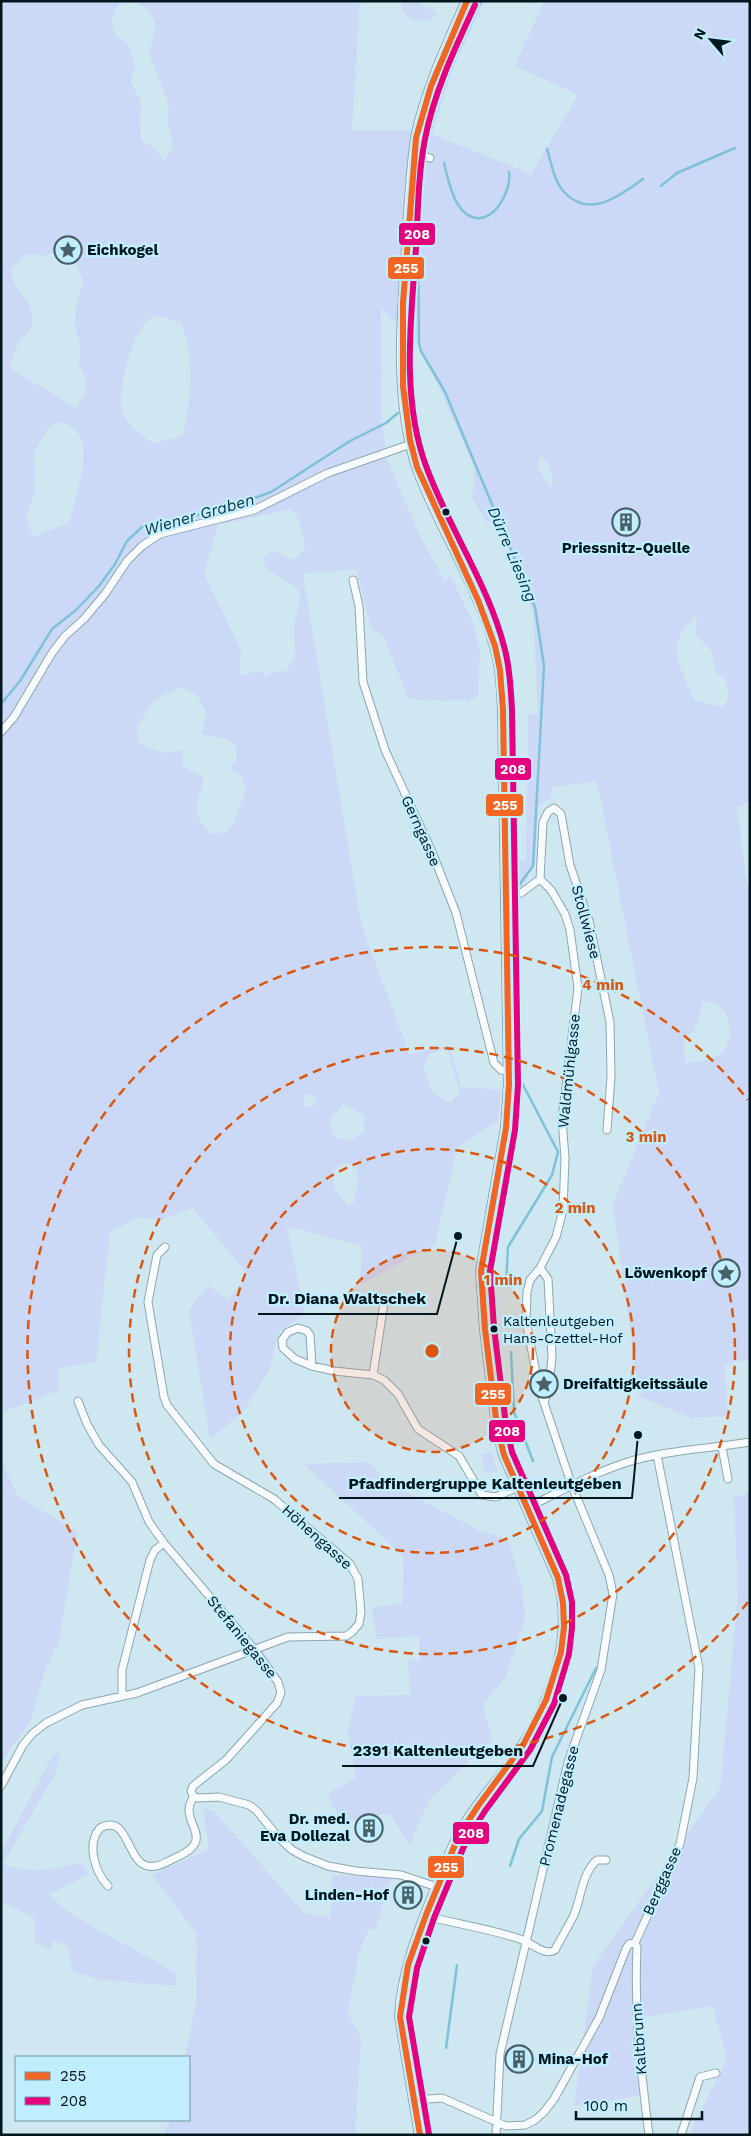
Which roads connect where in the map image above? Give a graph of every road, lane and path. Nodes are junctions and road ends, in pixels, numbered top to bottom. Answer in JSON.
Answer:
{"nodes":[{"id":1,"x":467,"y":1,"type":"edge"},
{"id":2,"x":417,"y":154,"type":"junction"},
{"id":3,"x":430,"y":158,"type":"dead end"},
{"id":4,"x":411,"y":444,"type":"junction"},
{"id":5,"x":353,"y":580,"type":"dead end"},
{"id":6,"x":1,"y":732,"type":"edge"},
{"id":7,"x":540,"y":879,"type":"junction"},
{"id":8,"x":508,"y":895,"type":"junction"},
{"id":9,"x":509,"y":1071,"type":"junction"},
{"id":10,"x":607,"y":1130,"type":"dead end"},
{"id":11,"x":165,"y":1247,"type":"dead end"},
{"id":12,"x":540,"y":1268,"type":"junction"},
{"id":13,"x":384,"y":1303,"type":"dead end"},
{"id":14,"x":312,"y":1366,"type":"junction"},
{"id":15,"x":373,"y":1375,"type":"junction"},
{"id":16,"x":78,"y":1401,"type":"dead end"},
{"id":17,"x":544,"y":1404,"type":"junction"},
{"id":18,"x":750,"y":1442,"type":"edge"},
{"id":19,"x":722,"y":1446,"type":"junction"},
{"id":20,"x":657,"y":1455,"type":"junction"},
{"id":21,"x":728,"y":1479,"type":"dead end"},
{"id":22,"x":572,"y":1486,"type":"junction"},
{"id":23,"x":517,"y":1487,"type":"junction"},
{"id":24,"x":527,"y":1508,"type":"junction"},
{"id":25,"x":164,"y":1543,"type":"junction"},
{"id":26,"x":255,"y":1650,"type":"junction"},
{"id":27,"x":122,"y":1696,"type":"junction"},
{"id":28,"x":1,"y":1786,"type":"edge"},
{"id":29,"x":194,"y":1797,"type":"junction"},
{"id":30,"x":606,"y":1860,"type":"dead end"},
{"id":31,"x":108,"y":1886,"type":"dead end"},
{"id":32,"x":437,"y":1887,"type":"junction"},
{"id":33,"x":426,"y":1916,"type":"junction"},
{"id":34,"x":527,"y":1941,"type":"junction"},
{"id":35,"x":635,"y":1943,"type":"junction"},
{"id":36,"x":716,"y":2073,"type":"dead end"},
{"id":37,"x":414,"y":2100,"type":"junction"},
{"id":38,"x":495,"y":2121,"type":"junction"},
{"id":39,"x":420,"y":2135,"type":"edge"},
{"id":40,"x":496,"y":2135,"type":"edge"},
{"id":41,"x":649,"y":2135,"type":"edge"},
{"id":42,"x":681,"y":2135,"type":"edge"}],
"edges":[{"from":1,"to":2,"type":"main road"},
{"from":2,"to":3,"type":"street"},
{"from":2,"to":4,"type":"main road"},
{"from":4,"to":6,"type":"street"},
{"from":4,"to":8,"type":"main road"},
{"from":5,"to":9,"type":"street","name":"Gerngasse"},
{"from":7,"to":8,"type":"street"},
{"from":7,"to":10,"type":"street","name":"Stollwiese"},
{"from":7,"to":12,"type":"street","name":"Waldmühlgasse"},
{"from":8,"to":9,"type":"main road"},
{"from":9,"to":23,"type":"main road"},
{"from":11,"to":26,"type":"street","name":"Höhengasse"},
{"from":12,"to":17,"type":"street"},
{"from":12,"to":17,"type":"street","name":"Waldmühlgasse"},
{"from":13,"to":15,"type":"street"},
{"from":14,"to":14,"type":"street"},
{"from":14,"to":15,"type":"street"},
{"from":15,"to":23,"type":"street"},
{"from":16,"to":25,"type":"street","name":"Stefaniegasse"},
{"from":17,"to":22,"type":"street","name":"Promenadegasse"},
{"from":18,"to":19,"type":"street"},
{"from":19,"to":20,"type":"street"},
{"from":19,"to":21,"type":"street"},
{"from":20,"to":22,"type":"street"},
{"from":20,"to":35,"type":"street","name":"Berggasse"},
{"from":22,"to":24,"type":"street"},
{"from":22,"to":34,"type":"street","name":"Promenadegasse"},
{"from":23,"to":24,"type":"main road"},
{"from":24,"to":32,"type":"main road"},
{"from":25,"to":26,"type":"street","name":"Stefaniegasse"},
{"from":25,"to":27,"type":"street"},
{"from":26,"to":27,"type":"street","name":"Höhengasse"},
{"from":26,"to":29,"type":"street","name":"Stefaniegasse"},
{"from":27,"to":28,"type":"street","name":"Höhengasse"},
{"from":29,"to":31,"type":"street"},
{"from":29,"to":32,"type":"street"},
{"from":30,"to":34,"type":"street"},
{"from":32,"to":33,"type":"main road"},
{"from":33,"to":34,"type":"street"},
{"from":33,"to":37,"type":"main road"},
{"from":34,"to":38,"type":"street","name":"Promenadegasse"},
{"from":35,"to":38,"type":"street","name":"Berggasse"},
{"from":35,"to":41,"type":"street","name":"Kaltbrunn"},
{"from":36,"to":42,"type":"street"},
{"from":37,"to":38,"type":"street","name":"Berggasse"},
{"from":37,"to":39,"type":"main road"},
{"from":38,"to":40,"type":"street","name":"Promenadegasse"}]}
